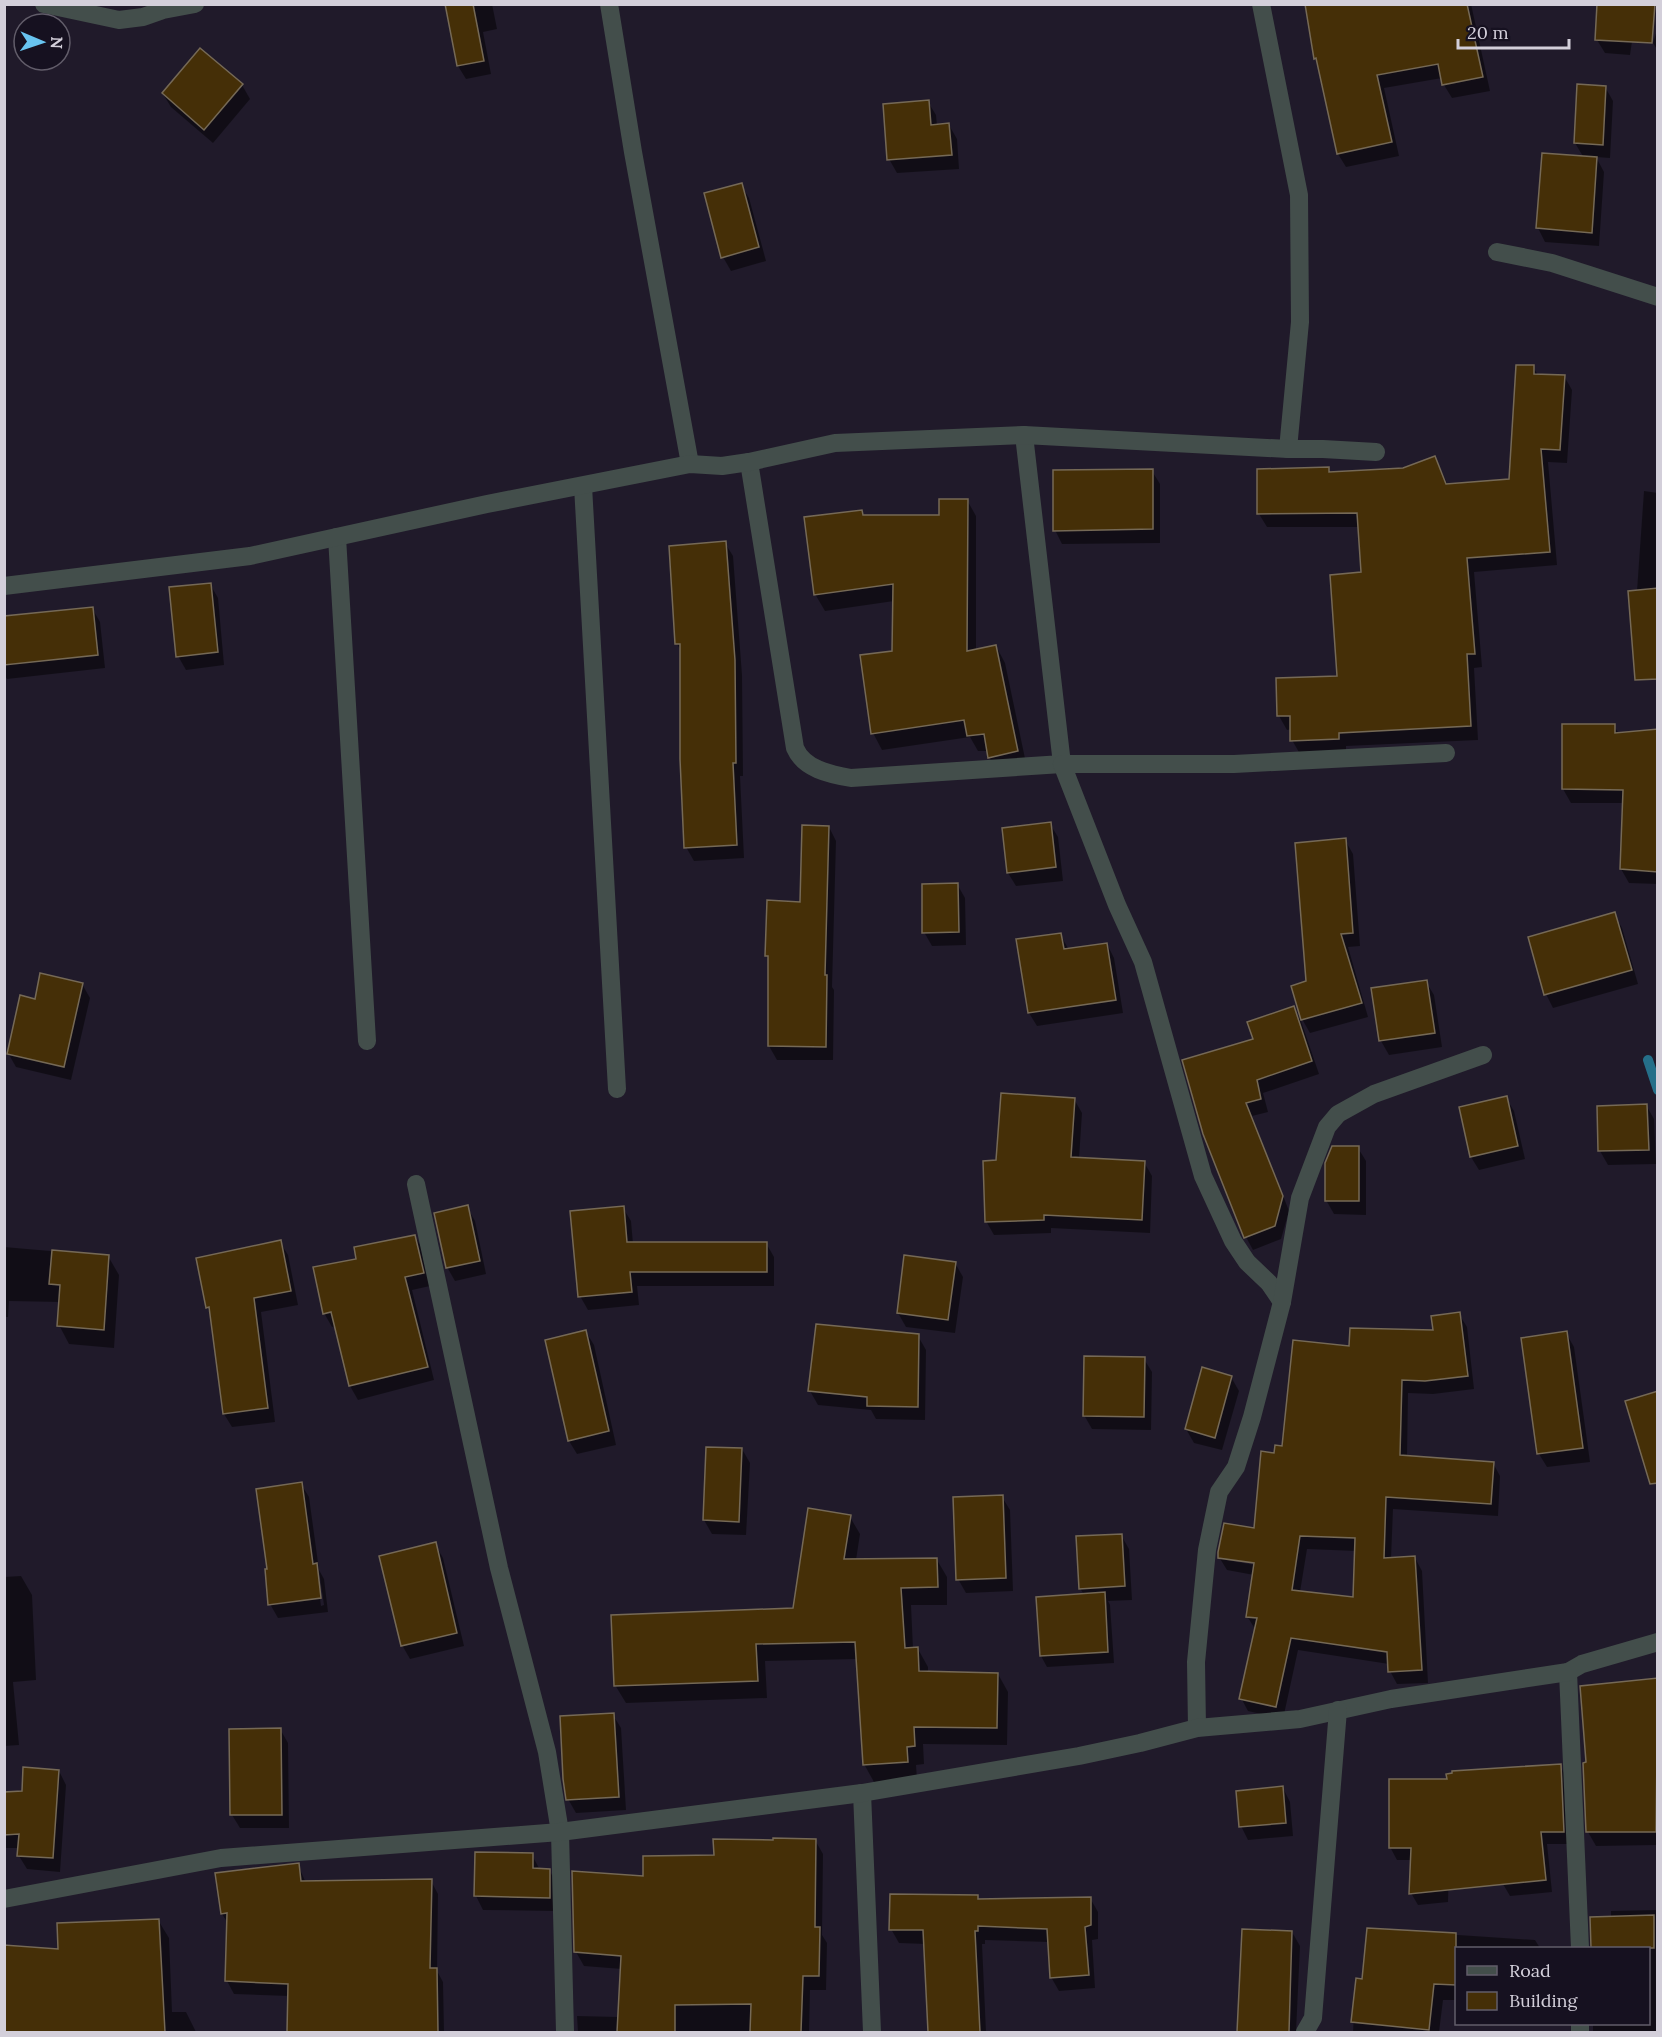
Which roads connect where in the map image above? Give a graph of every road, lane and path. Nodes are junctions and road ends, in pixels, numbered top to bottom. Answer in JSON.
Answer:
{"nodes":[{"id":1,"x":44,"y":4,"type":"edge"},
{"id":2,"x":195,"y":4,"type":"edge"},
{"id":3,"x":609,"y":4,"type":"edge"},
{"id":4,"x":1261,"y":4,"type":"edge"},
{"id":5,"x":1497,"y":252,"type":"dead end"},
{"id":6,"x":1658,"y":297,"type":"edge"},
{"id":7,"x":1024,"y":435,"type":"junction"},
{"id":8,"x":1288,"y":450,"type":"junction"},
{"id":9,"x":1376,"y":452,"type":"dead end"},
{"id":10,"x":749,"y":462,"type":"junction"},
{"id":11,"x":690,"y":464,"type":"junction"},
{"id":12,"x":584,"y":486,"type":"junction"},
{"id":13,"x":337,"y":537,"type":"junction"},
{"id":14,"x":4,"y":586,"type":"edge"},
{"id":15,"x":1446,"y":753,"type":"dead end"},
{"id":16,"x":1062,"y":764,"type":"junction"},
{"id":17,"x":367,"y":1041,"type":"dead end"},
{"id":18,"x":1483,"y":1055,"type":"dead end"},
{"id":19,"x":617,"y":1089,"type":"dead end"},
{"id":20,"x":416,"y":1184,"type":"dead end"},
{"id":21,"x":1282,"y":1302,"type":"junction"},
{"id":22,"x":1658,"y":1642,"type":"edge"},
{"id":23,"x":1568,"y":1672,"type":"junction"},
{"id":24,"x":1338,"y":1710,"type":"junction"},
{"id":25,"x":1197,"y":1728,"type":"junction"},
{"id":26,"x":862,"y":1793,"type":"junction"},
{"id":27,"x":560,"y":1832,"type":"junction"},
{"id":28,"x":4,"y":1899,"type":"edge"},
{"id":29,"x":1580,"y":1947,"type":"edge"},
{"id":30,"x":565,"y":2032,"type":"edge"},
{"id":31,"x":872,"y":2032,"type":"edge"},
{"id":32,"x":1305,"y":2032,"type":"edge"}],
"edges":[{"from":1,"to":2,"type":"street"},
{"from":3,"to":11,"type":"street"},
{"from":4,"to":8,"type":"street"},
{"from":5,"to":6,"type":"street"},
{"from":7,"to":8,"type":"street"},
{"from":7,"to":10,"type":"street"},
{"from":7,"to":16,"type":"street"},
{"from":8,"to":9,"type":"street"},
{"from":10,"to":11,"type":"street"},
{"from":10,"to":16,"type":"street"},
{"from":11,"to":12,"type":"street"},
{"from":12,"to":13,"type":"street"},
{"from":12,"to":19,"type":"street"},
{"from":13,"to":14,"type":"street"},
{"from":13,"to":17,"type":"street"},
{"from":15,"to":16,"type":"street"},
{"from":16,"to":21,"type":"street"},
{"from":18,"to":21,"type":"street"},
{"from":20,"to":27,"type":"street"},
{"from":21,"to":25,"type":"street"},
{"from":22,"to":23,"type":"street"},
{"from":23,"to":24,"type":"street"},
{"from":23,"to":29,"type":"street"},
{"from":24,"to":25,"type":"street"},
{"from":24,"to":32,"type":"street"},
{"from":25,"to":26,"type":"street"},
{"from":26,"to":27,"type":"street"},
{"from":26,"to":31,"type":"street"},
{"from":27,"to":28,"type":"street"},
{"from":27,"to":30,"type":"street"}]}
